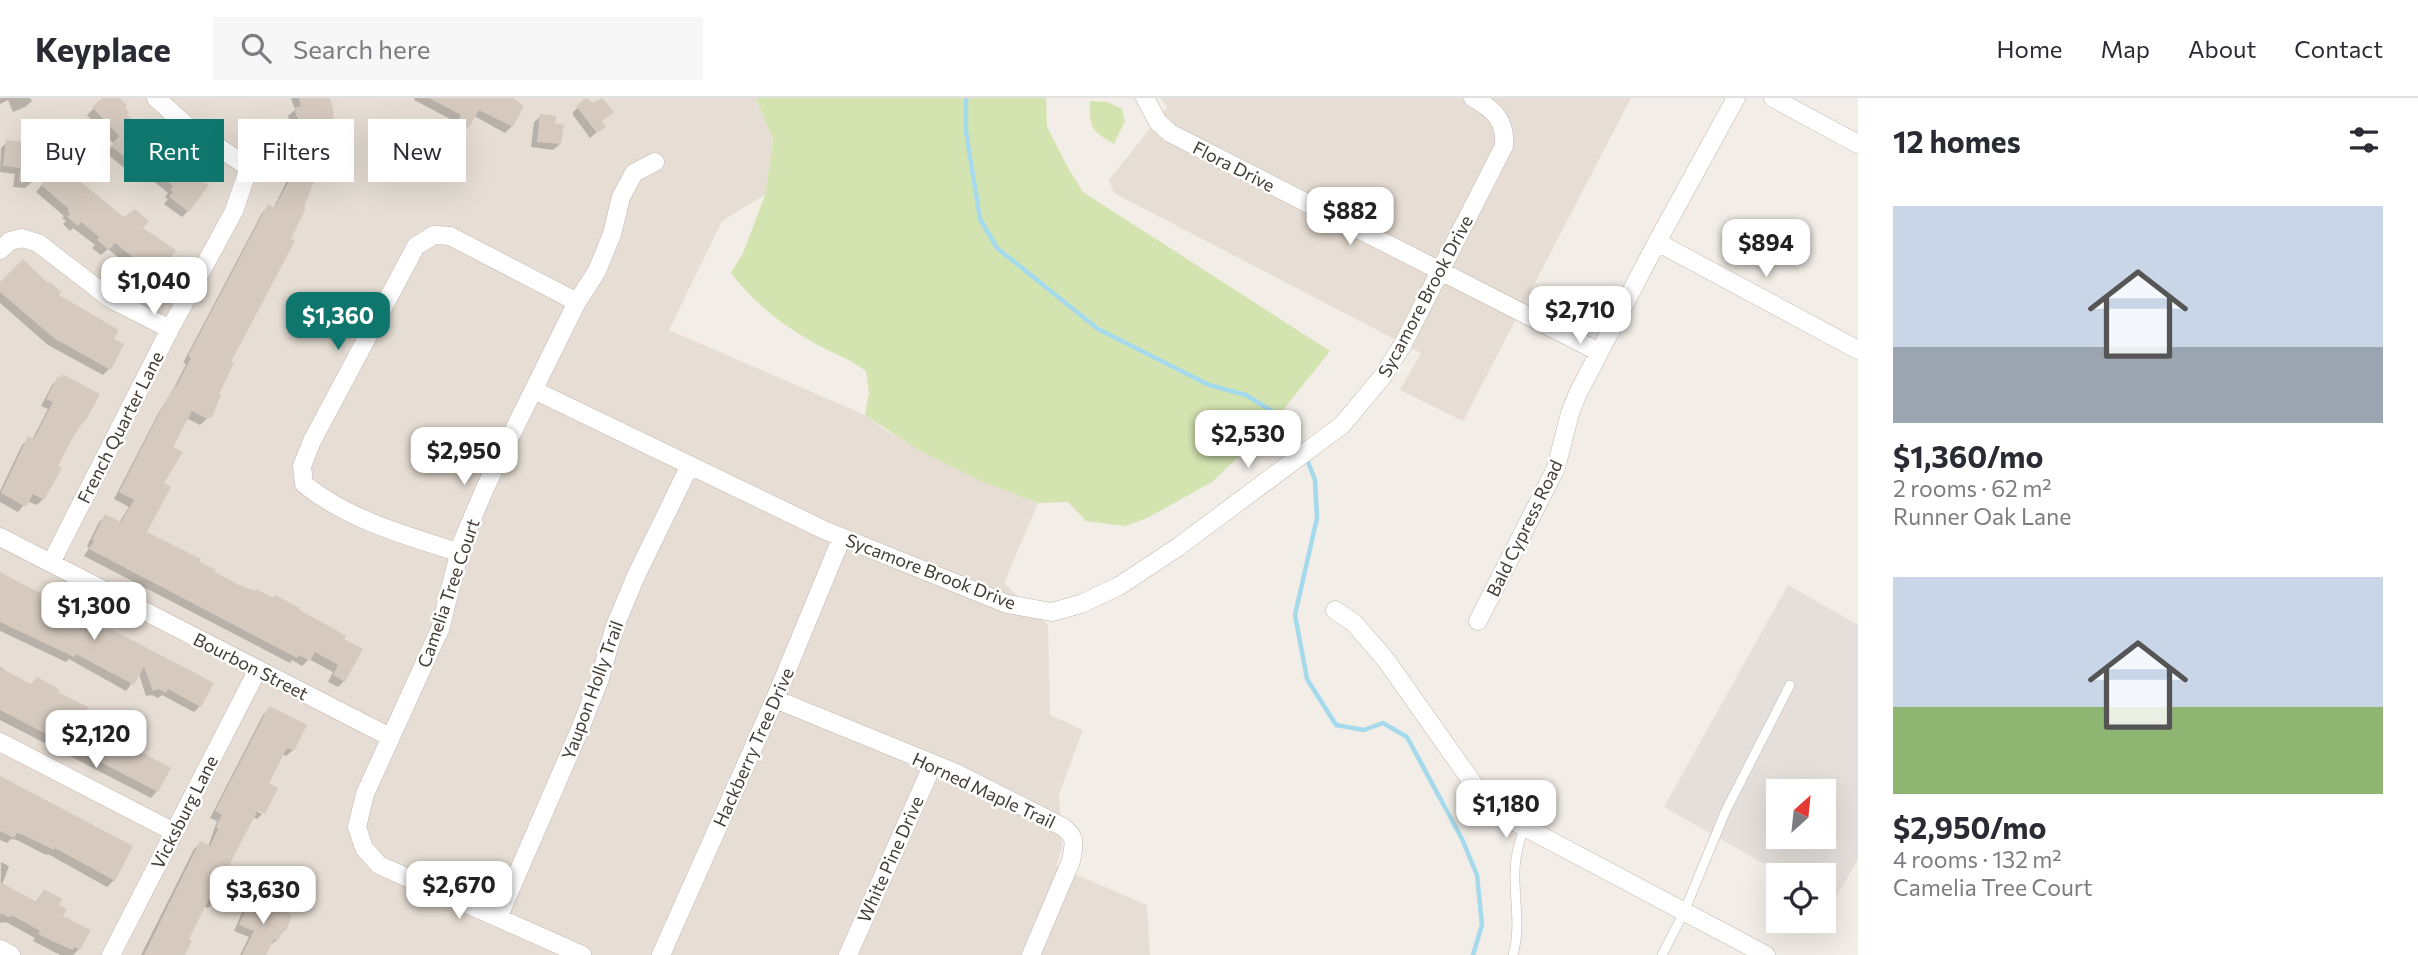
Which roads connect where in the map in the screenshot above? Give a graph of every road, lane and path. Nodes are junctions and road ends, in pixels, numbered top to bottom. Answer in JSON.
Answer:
{"nodes":[{"id":1,"x":156,"y":98,"type":"edge"},
{"id":2,"x":1145,"y":98,"type":"edge"},
{"id":3,"x":1473,"y":98,"type":"edge"},
{"id":4,"x":1736,"y":98,"type":"edge"},
{"id":5,"x":1773,"y":98,"type":"edge"},
{"id":6,"x":1858,"y":144,"type":"edge"},
{"id":7,"x":655,"y":162,"type":"dead end"},
{"id":8,"x":1657,"y":242,"type":"junction"},
{"id":9,"x":0,"y":250,"type":"edge"},
{"id":10,"x":1440,"y":271,"type":"junction"},
{"id":11,"x":577,"y":302,"type":"junction"},
{"id":12,"x":170,"y":329,"type":"junction"},
{"id":13,"x":1858,"y":350,"type":"edge"},
{"id":14,"x":1599,"y":352,"type":"junction"},
{"id":15,"x":534,"y":390,"type":"junction"},
{"id":16,"x":690,"y":465,"type":"junction"},
{"id":17,"x":0,"y":537,"type":"edge"},
{"id":18,"x":842,"y":537,"type":"junction"},
{"id":19,"x":458,"y":552,"type":"junction"},
{"id":20,"x":51,"y":562,"type":"junction"},
{"id":21,"x":1335,"y":610,"type":"dead end"},
{"id":22,"x":1478,"y":621,"type":"dead end"},
{"id":23,"x":258,"y":669,"type":"junction"},
{"id":24,"x":1790,"y":685,"type":"dead end"},
{"id":25,"x":775,"y":699,"type":"junction"},
{"id":26,"x":390,"y":737,"type":"junction"},
{"id":27,"x":0,"y":742,"type":"edge"},
{"id":28,"x":933,"y":764,"type":"junction"},
{"id":29,"x":1524,"y":828,"type":"junction"},
{"id":30,"x":174,"y":832,"type":"junction"},
{"id":31,"x":1684,"y":912,"type":"junction"},
{"id":32,"x":498,"y":918,"type":"junction"},
{"id":33,"x":0,"y":949,"type":"edge"},
{"id":34,"x":11,"y":955,"type":"edge"},
{"id":35,"x":111,"y":955,"type":"edge"},
{"id":36,"x":582,"y":955,"type":"edge"},
{"id":37,"x":661,"y":955,"type":"edge"},
{"id":38,"x":848,"y":955,"type":"edge"},
{"id":39,"x":1031,"y":955,"type":"edge"},
{"id":40,"x":1513,"y":955,"type":"edge"},
{"id":41,"x":1662,"y":955,"type":"edge"},
{"id":42,"x":1766,"y":955,"type":"edge"}],
"edges":[{"from":1,"to":12,"type":"street","name":"French Quarter Lane"},
{"from":2,"to":10,"type":"street","name":"Flora Drive"},
{"from":3,"to":10,"type":"street","name":"Sycamore Brook Drive"},
{"from":4,"to":8,"type":"street","name":"Bald Cypress Road"},
{"from":5,"to":6,"type":"street"},
{"from":7,"to":11,"type":"street","name":"Camelia Tree Court"},
{"from":8,"to":13,"type":"street"},
{"from":8,"to":14,"type":"street","name":"Bald Cypress Road"},
{"from":9,"to":12,"type":"street"},
{"from":10,"to":14,"type":"street","name":"Flora Drive"},
{"from":10,"to":18,"type":"street","name":"Sycamore Brook Drive"},
{"from":11,"to":15,"type":"street","name":"Camelia Tree Court"},
{"from":11,"to":19,"type":"street"},
{"from":12,"to":20,"type":"street","name":"French Quarter Lane"},
{"from":14,"to":22,"type":"street","name":"Bald Cypress Road"},
{"from":15,"to":16,"type":"street","name":"Sycamore Brook Drive"},
{"from":15,"to":19,"type":"street","name":"Camelia Tree Court"},
{"from":16,"to":18,"type":"street","name":"Sycamore Brook Drive"},
{"from":16,"to":32,"type":"street","name":"Yaupon Holly Trail"},
{"from":17,"to":20,"type":"street","name":"Bourbon Street"},
{"from":18,"to":25,"type":"street","name":"Hackberry Tree Drive"},
{"from":19,"to":26,"type":"street","name":"Camelia Tree Court"},
{"from":20,"to":23,"type":"street","name":"Bourbon Street"},
{"from":21,"to":29,"type":"street"},
{"from":23,"to":26,"type":"street","name":"Bourbon Street"},
{"from":23,"to":30,"type":"street","name":"Vicksburg Lane"},
{"from":24,"to":31,"type":"lane"},
{"from":25,"to":28,"type":"street","name":"Horned Maple Trail"},
{"from":25,"to":37,"type":"street","name":"Hackberry Tree Drive"},
{"from":26,"to":32,"type":"street","name":"Camelia Tree Court"},
{"from":27,"to":30,"type":"street"},
{"from":28,"to":38,"type":"street","name":"White Pine Drive"},
{"from":28,"to":39,"type":"street","name":"Horned Maple Trail"},
{"from":29,"to":31,"type":"street"},
{"from":29,"to":40,"type":"lane"},
{"from":30,"to":35,"type":"street","name":"Vicksburg Lane"},
{"from":31,"to":41,"type":"lane"},
{"from":31,"to":42,"type":"street"},
{"from":32,"to":36,"type":"street"},
{"from":33,"to":34,"type":"street"}]}
